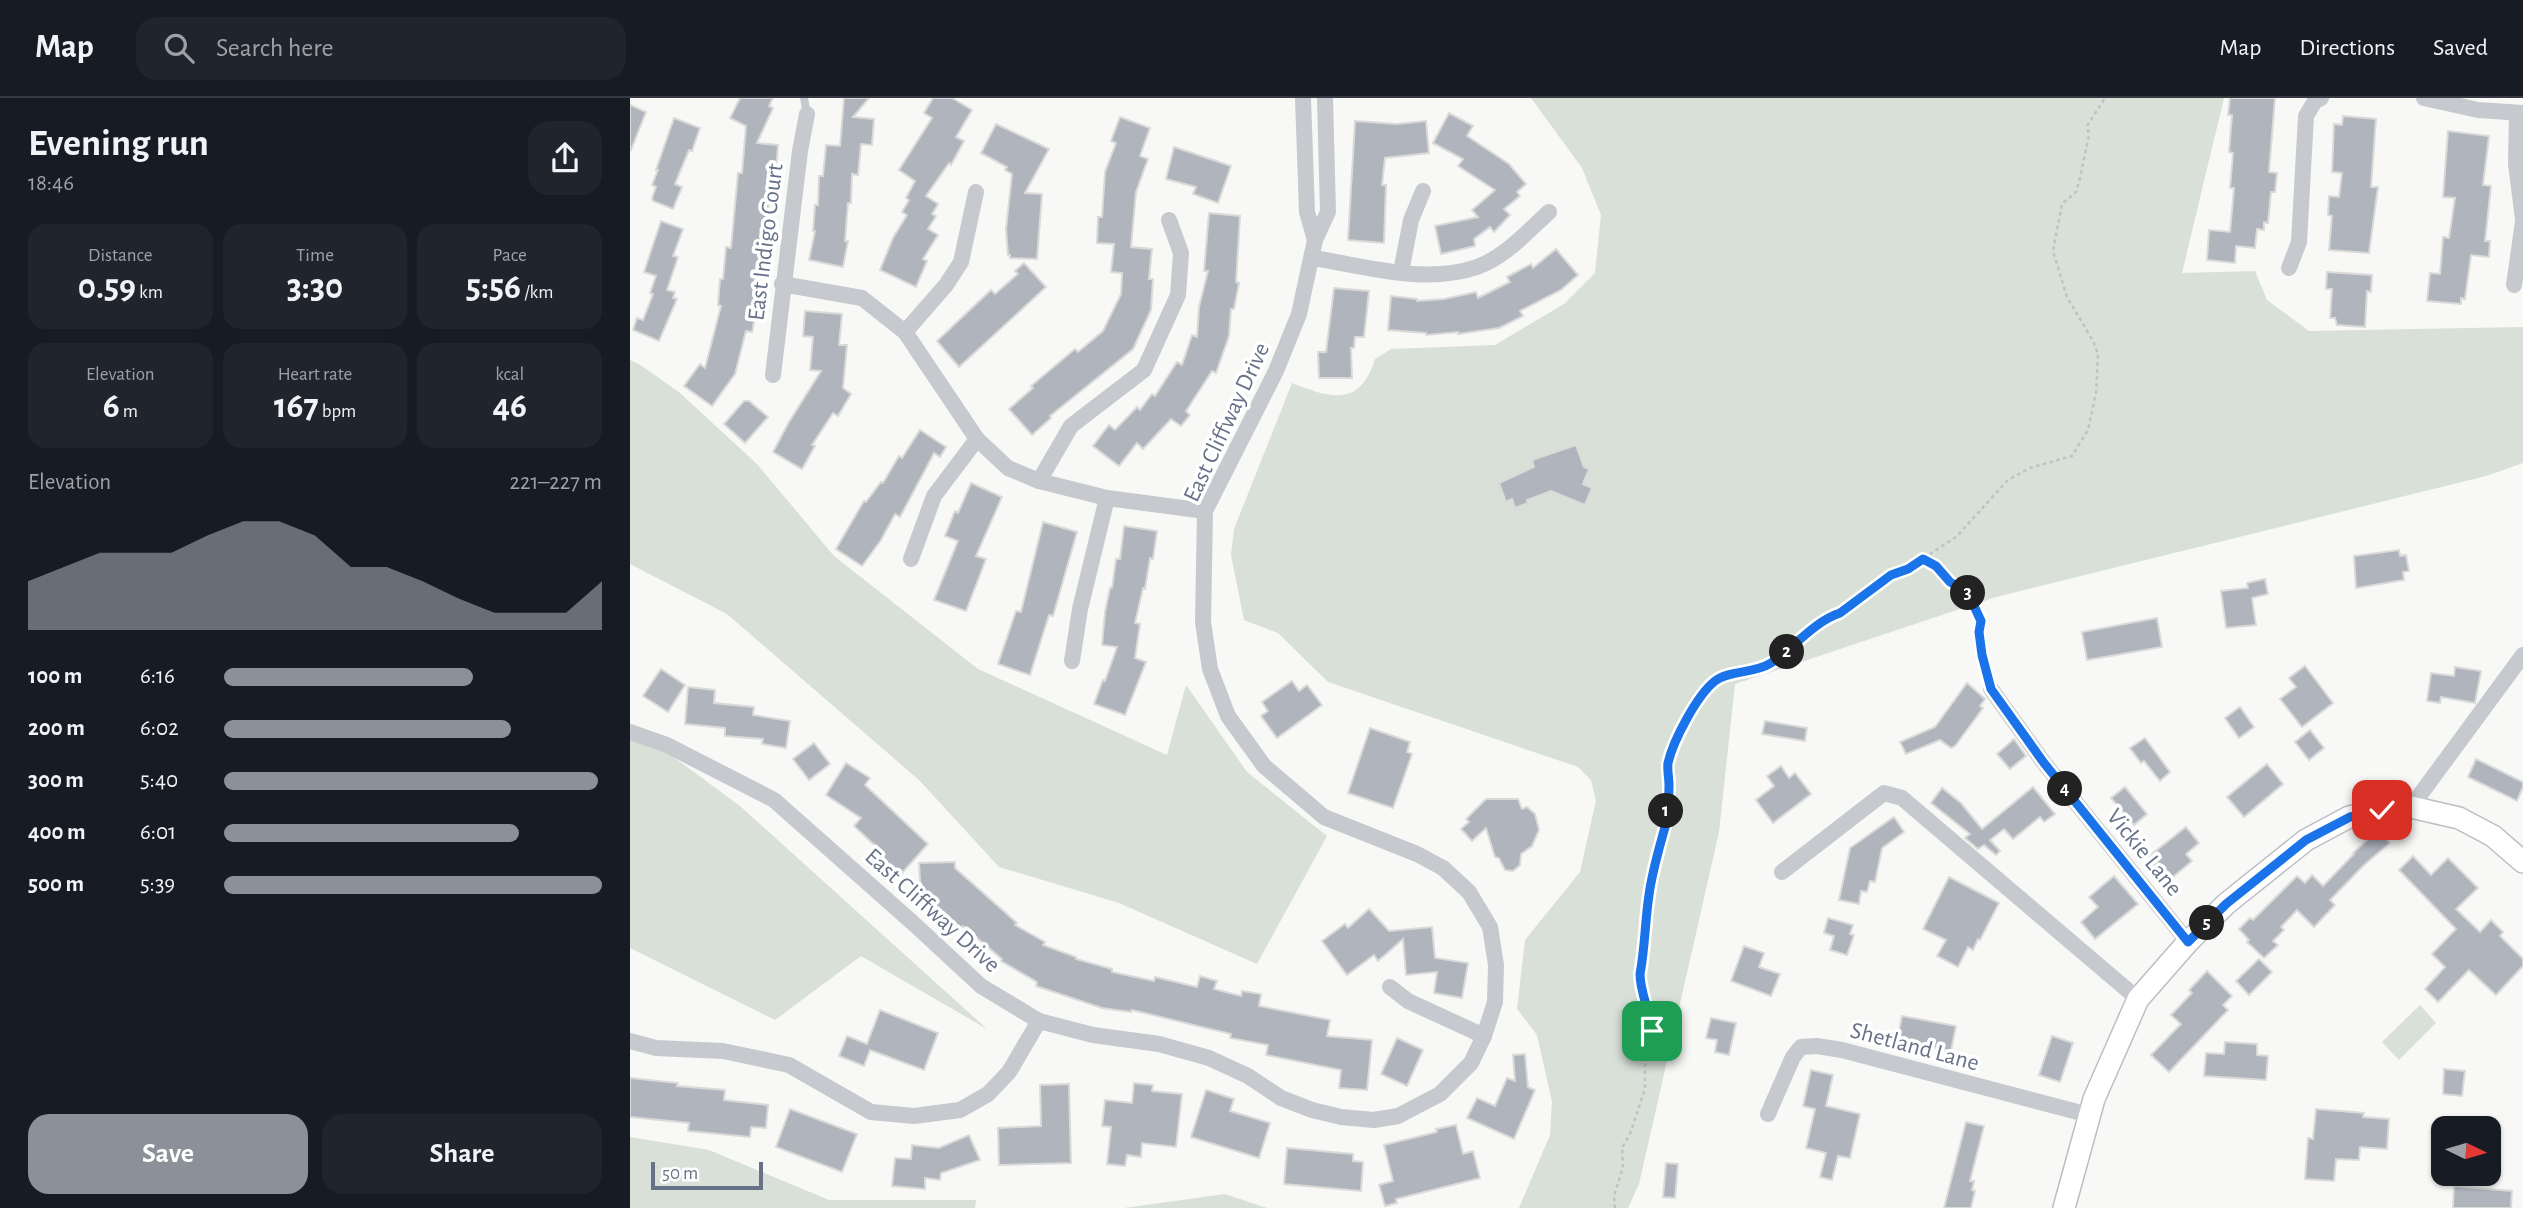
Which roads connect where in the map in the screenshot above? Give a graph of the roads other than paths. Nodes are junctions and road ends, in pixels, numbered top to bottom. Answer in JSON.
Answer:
{"nodes":[{"id":1,"x":1303,"y":98,"type":"edge"},
{"id":2,"x":1325,"y":98,"type":"edge"},
{"id":3,"x":2424,"y":98,"type":"edge"},
{"id":4,"x":2316,"y":103,"type":"edge"},
{"id":5,"x":805,"y":106,"type":"edge"},
{"id":6,"x":2520,"y":113,"type":"edge"},
{"id":7,"x":1306,"y":190,"type":"junction"},
{"id":8,"x":1327,"y":190,"type":"junction"},
{"id":9,"x":1423,"y":191,"type":"dead end"},
{"id":10,"x":976,"y":192,"type":"dead end"},
{"id":11,"x":1549,"y":212,"type":"dead end"},
{"id":12,"x":1169,"y":220,"type":"dead end"},
{"id":13,"x":2523,"y":221,"type":"edge"},
{"id":14,"x":1315,"y":240,"type":"junction"},
{"id":15,"x":1313,"y":258,"type":"junction"},
{"id":16,"x":2288,"y":268,"type":"dead end"},
{"id":17,"x":1401,"y":272,"type":"junction"},
{"id":18,"x":782,"y":284,"type":"junction"},
{"id":19,"x":2514,"y":285,"type":"dead end"},
{"id":20,"x":905,"y":332,"type":"junction"},
{"id":21,"x":773,"y":375,"type":"dead end"},
{"id":22,"x":977,"y":439,"type":"junction"},
{"id":23,"x":1038,"y":481,"type":"junction"},
{"id":24,"x":1107,"y":498,"type":"junction"},
{"id":25,"x":1205,"y":511,"type":"junction"},
{"id":26,"x":911,"y":559,"type":"dead end"},
{"id":27,"x":2523,"y":654,"type":"edge"},
{"id":28,"x":1072,"y":660,"type":"dead end"},
{"id":29,"x":1991,"y":689,"type":"road end"},
{"id":30,"x":630,"y":732,"type":"edge"},
{"id":31,"x":2411,"y":807,"type":"junction"},
{"id":32,"x":2523,"y":862,"type":"edge"},
{"id":33,"x":1783,"y":872,"type":"dead end"},
{"id":34,"x":2188,"y":942,"type":"junction"},
{"id":35,"x":1390,"y":987,"type":"dead end"},
{"id":36,"x":2138,"y":999,"type":"junction"},
{"id":37,"x":1039,"y":1021,"type":"junction"},
{"id":38,"x":1484,"y":1036,"type":"junction"},
{"id":39,"x":630,"y":1041,"type":"edge"},
{"id":40,"x":1768,"y":1114,"type":"dead end"},
{"id":41,"x":2089,"y":1115,"type":"junction"},
{"id":42,"x":2064,"y":1208,"type":"edge"}],
"edges":[{"from":1,"to":7,"type":"street","name":"East Cliffway Drive"},
{"from":2,"to":8,"type":"street","name":"East Cliffway Drive"},
{"from":3,"to":6,"type":"street"},
{"from":4,"to":16,"type":"street"},
{"from":5,"to":18,"type":"street","name":"East Indigo Court"},
{"from":6,"to":13,"type":"street"},
{"from":7,"to":8,"type":"lane"},
{"from":7,"to":14,"type":"street","name":"East Cliffway Drive"},
{"from":8,"to":14,"type":"street","name":"East Cliffway Drive"},
{"from":9,"to":17,"type":"street"},
{"from":10,"to":20,"type":"street"},
{"from":11,"to":17,"type":"street"},
{"from":12,"to":23,"type":"street"},
{"from":13,"to":19,"type":"street"},
{"from":14,"to":15,"type":"street","name":"East Cliffway Drive"},
{"from":15,"to":17,"type":"street"},
{"from":15,"to":25,"type":"street","name":"East Cliffway Drive"},
{"from":18,"to":20,"type":"street"},
{"from":18,"to":21,"type":"street","name":"East Indigo Court"},
{"from":20,"to":22,"type":"street"},
{"from":22,"to":23,"type":"street"},
{"from":22,"to":26,"type":"street"},
{"from":23,"to":24,"type":"street"},
{"from":24,"to":25,"type":"street"},
{"from":24,"to":28,"type":"street"},
{"from":25,"to":38,"type":"street","name":"East Cliffway Drive"},
{"from":27,"to":31,"type":"street"},
{"from":29,"to":34,"type":"street","name":"Vickie Lane"},
{"from":30,"to":37,"type":"street","name":"East Cliffway Drive"},
{"from":31,"to":32,"type":"street"},
{"from":31,"to":34,"type":"street"},
{"from":33,"to":36,"type":"street"},
{"from":34,"to":36,"type":"street"},
{"from":35,"to":38,"type":"street"},
{"from":36,"to":41,"type":"street"},
{"from":37,"to":38,"type":"street","name":"East Cliffway Drive"},
{"from":37,"to":39,"type":"street"},
{"from":40,"to":41,"type":"street","name":"Shetland Lane"},
{"from":41,"to":42,"type":"street"}]}
